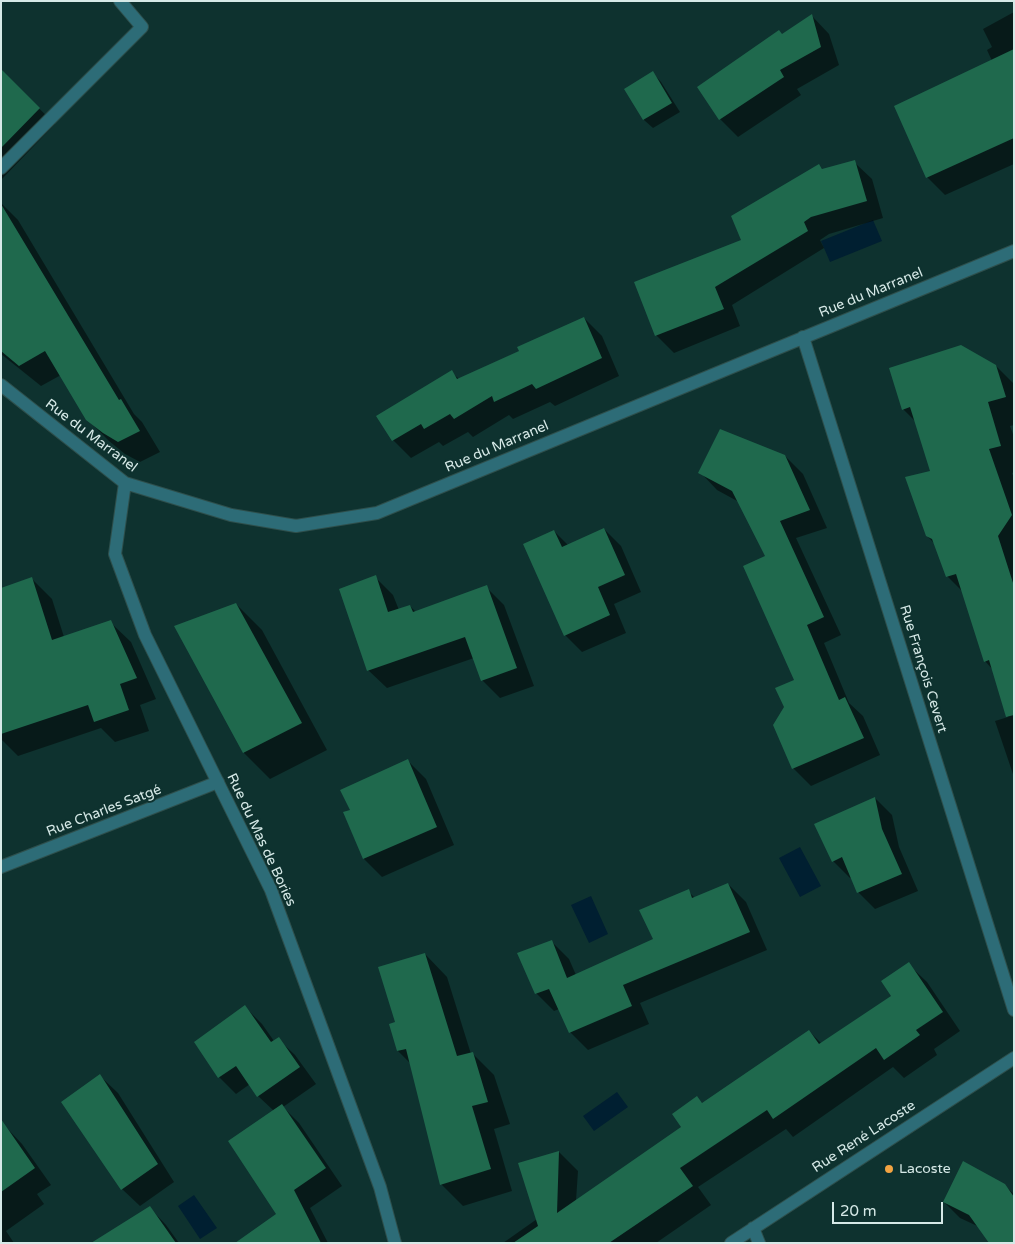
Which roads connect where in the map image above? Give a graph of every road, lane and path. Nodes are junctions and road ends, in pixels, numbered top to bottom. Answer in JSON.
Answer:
{"nodes":[{"id":1,"x":120,"y":1,"type":"edge"},
{"id":2,"x":1,"y":168,"type":"edge"},
{"id":3,"x":1014,"y":251,"type":"edge"},
{"id":4,"x":803,"y":337,"type":"junction"},
{"id":5,"x":1,"y":385,"type":"edge"},
{"id":6,"x":125,"y":483,"type":"junction"},
{"id":7,"x":218,"y":782,"type":"junction"},
{"id":8,"x":1,"y":867,"type":"edge"},
{"id":9,"x":1014,"y":1010,"type":"edge"},
{"id":10,"x":1014,"y":1058,"type":"edge"},
{"id":11,"x":753,"y":1228,"type":"junction"},
{"id":12,"x":394,"y":1243,"type":"edge"},
{"id":13,"x":731,"y":1243,"type":"edge"},
{"id":14,"x":759,"y":1243,"type":"edge"}],
"edges":[{"from":1,"to":2,"type":"street"},
{"from":3,"to":4,"type":"street","name":"Rue du Marranel"},
{"from":4,"to":6,"type":"street","name":"Rue du Marranel"},
{"from":4,"to":9,"type":"street","name":"Rue François Cevert"},
{"from":5,"to":6,"type":"street","name":"Rue du Marranel"},
{"from":6,"to":7,"type":"street","name":"Rue du Mas de Bories"},
{"from":7,"to":8,"type":"street","name":"Rue Charles Satgé"},
{"from":7,"to":12,"type":"street","name":"Rue du Mas de Bories"},
{"from":10,"to":11,"type":"street","name":"Rue René Lacoste"},
{"from":11,"to":13,"type":"street","name":"Rue René Lacoste"},
{"from":11,"to":14,"type":"street"}]}
